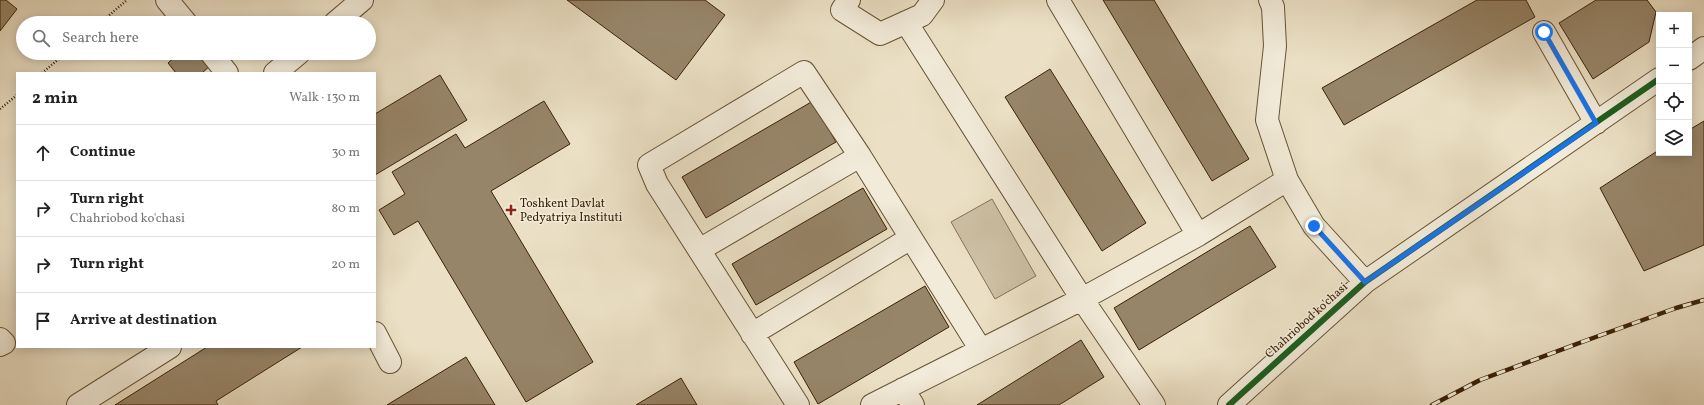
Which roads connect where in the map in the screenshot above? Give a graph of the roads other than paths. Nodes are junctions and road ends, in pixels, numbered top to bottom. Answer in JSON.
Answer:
{"nodes":[{"id":1,"x":167,"y":0,"type":"edge"},
{"id":2,"x":362,"y":0,"type":"edge"},
{"id":3,"x":849,"y":0,"type":"edge"},
{"id":4,"x":933,"y":0,"type":"edge"},
{"id":5,"x":1058,"y":0,"type":"edge"},
{"id":6,"x":1270,"y":0,"type":"edge"},
{"id":7,"x":180,"y":16,"type":"edge"},
{"id":8,"x":343,"y":16,"type":"edge"},
{"id":9,"x":906,"y":22,"type":"junction"},
{"id":10,"x":1544,"y":32,"type":"dead end"},
{"id":11,"x":1704,"y":48,"type":"edge"},
{"id":12,"x":1692,"y":57,"type":"edge"},
{"id":13,"x":217,"y":60,"type":"edge"},
{"id":14,"x":291,"y":60,"type":"edge"},
{"id":15,"x":226,"y":72,"type":"edge"},
{"id":16,"x":276,"y":72,"type":"edge"},
{"id":17,"x":1656,"y":81,"type":"edge"},
{"id":18,"x":1596,"y":123,"type":"junction"},
{"id":19,"x":860,"y":156,"type":"junction"},
{"id":20,"x":1287,"y":180,"type":"junction"},
{"id":21,"x":1198,"y":234,"type":"junction"},
{"id":22,"x":911,"y":238,"type":"junction"},
{"id":23,"x":699,"y":250,"type":"junction"},
{"id":24,"x":1365,"y":282,"type":"junction"},
{"id":25,"x":1082,"y":299,"type":"junction"},
{"id":26,"x":752,"y":334,"type":"junction"},
{"id":27,"x":376,"y":335,"type":"edge"},
{"id":28,"x":0,"y":339,"type":"edge"},
{"id":29,"x":0,"y":346,"type":"edge"},
{"id":30,"x":168,"y":348,"type":"edge"},
{"id":31,"x":981,"y":350,"type":"junction"},
{"id":32,"x":390,"y":362,"type":"dead end"},
{"id":33,"x":908,"y":397,"type":"edge"},
{"id":34,"x":78,"y":405,"type":"edge"},
{"id":35,"x":798,"y":405,"type":"edge"},
{"id":36,"x":872,"y":405,"type":"edge"},
{"id":37,"x":1154,"y":405,"type":"edge"},
{"id":38,"x":1229,"y":405,"type":"edge"}],
"edges":[{"from":1,"to":7,"type":"street"},
{"from":2,"to":8,"type":"street"},
{"from":3,"to":9,"type":"street"},
{"from":4,"to":9,"type":"street"},
{"from":5,"to":21,"type":"street"},
{"from":6,"to":20,"type":"street"},
{"from":9,"to":25,"type":"street"},
{"from":10,"to":18,"type":"street"},
{"from":11,"to":12,"type":"street"},
{"from":13,"to":15,"type":"street"},
{"from":14,"to":16,"type":"street"},
{"from":17,"to":18,"type":"street","name":"Chahriobod ko'chasi"},
{"from":18,"to":24,"type":"street","name":"Chahriobod ko'chasi"},
{"from":19,"to":22,"type":"street"},
{"from":19,"to":23,"type":"street"},
{"from":19,"to":23,"type":"street"},
{"from":20,"to":21,"type":"street"},
{"from":20,"to":24,"type":"street"},
{"from":21,"to":25,"type":"street"},
{"from":22,"to":26,"type":"street"},
{"from":22,"to":31,"type":"street"},
{"from":23,"to":26,"type":"street"},
{"from":24,"to":38,"type":"street","name":"Chahriobod ko'chasi"},
{"from":25,"to":31,"type":"street"},
{"from":25,"to":37,"type":"street"},
{"from":26,"to":35,"type":"street"},
{"from":27,"to":32,"type":"street"},
{"from":28,"to":29,"type":"street"},
{"from":30,"to":34,"type":"street"},
{"from":31,"to":33,"type":"street"},
{"from":33,"to":36,"type":"street"}]}
